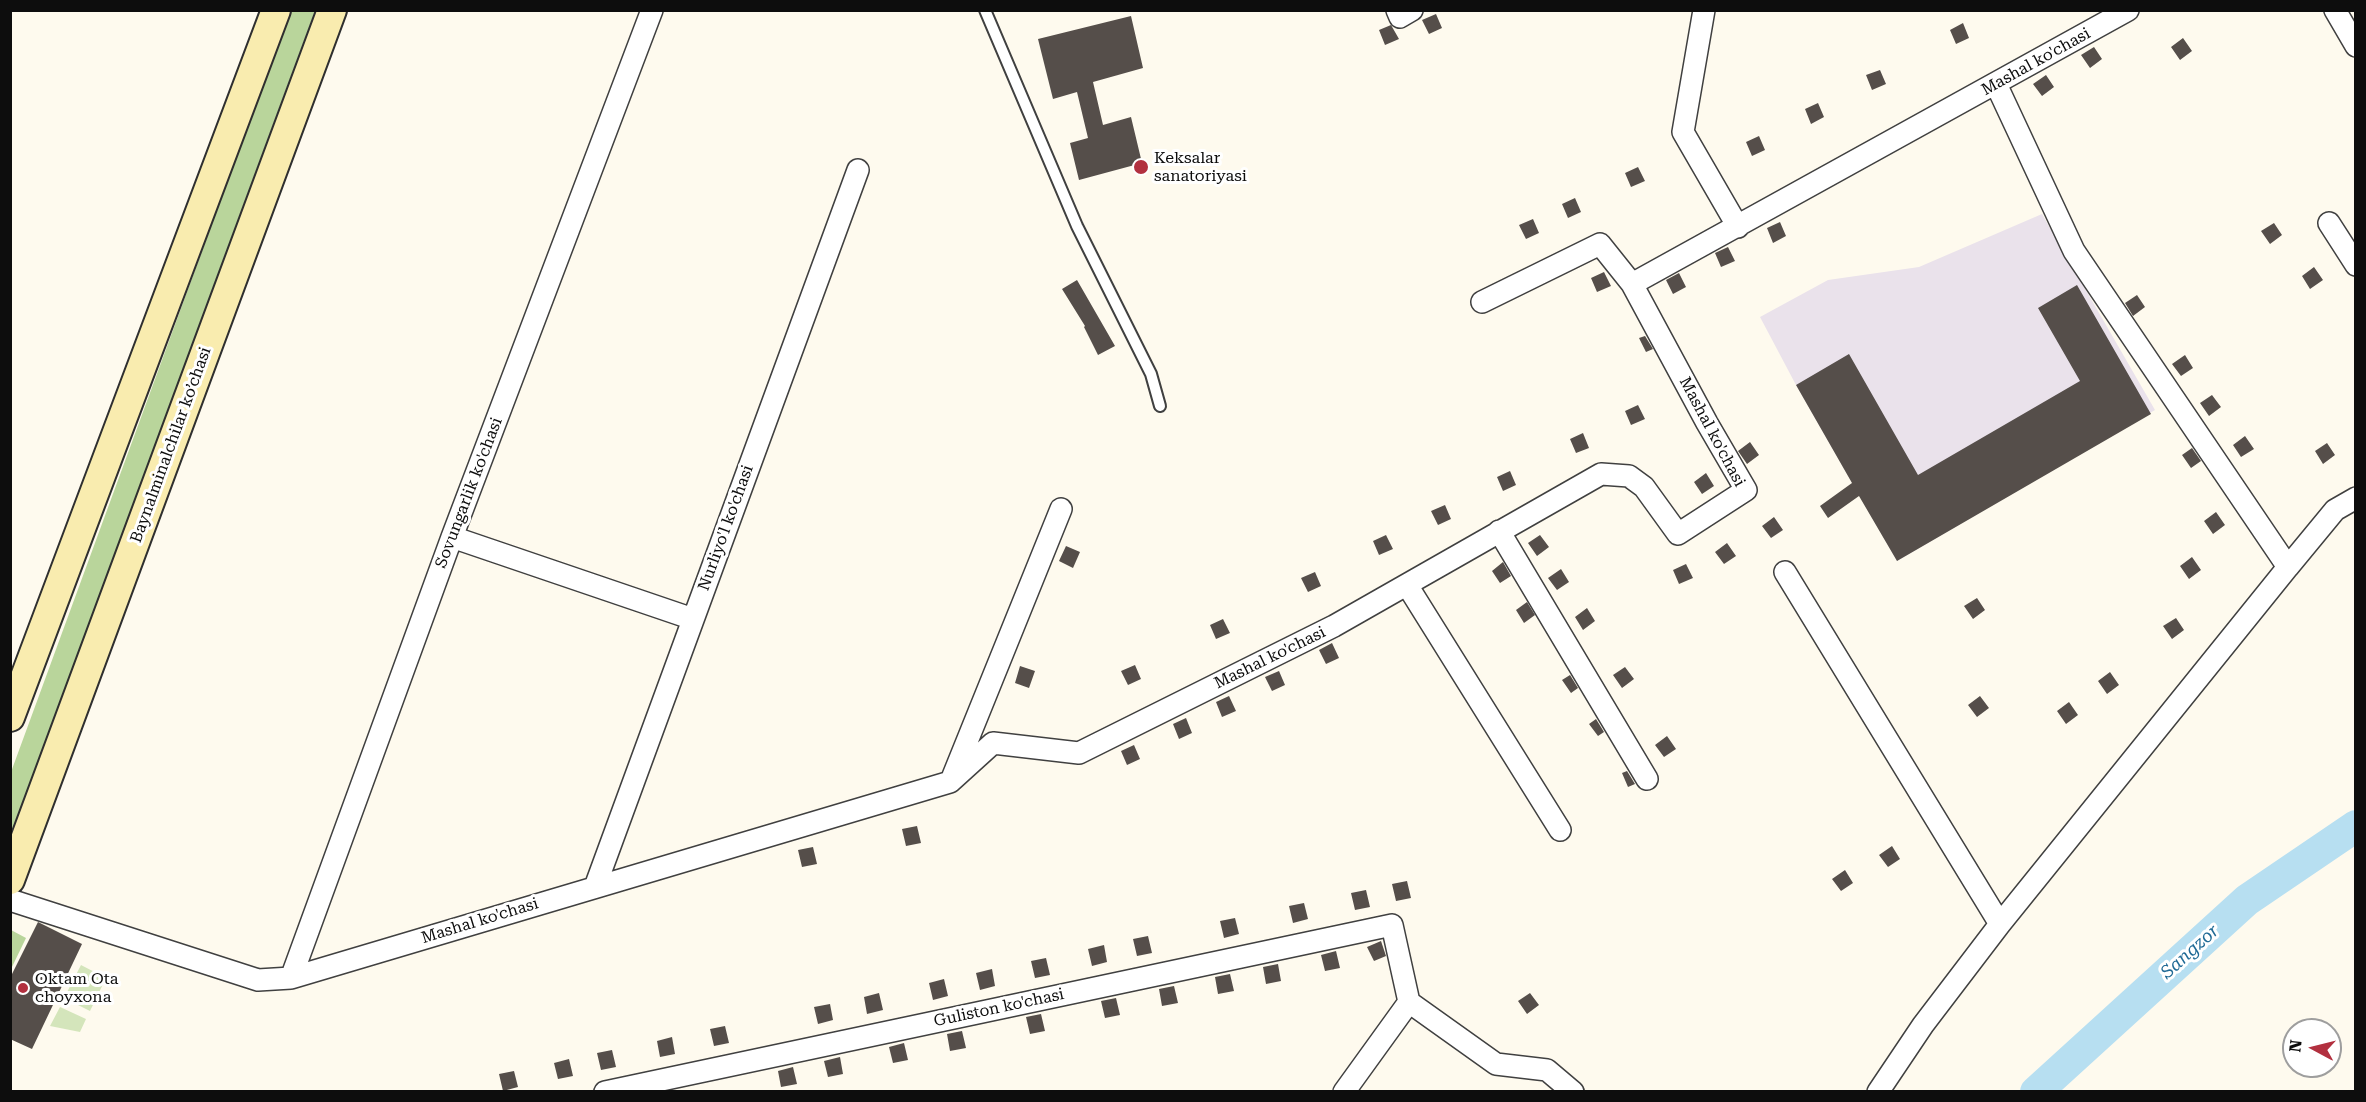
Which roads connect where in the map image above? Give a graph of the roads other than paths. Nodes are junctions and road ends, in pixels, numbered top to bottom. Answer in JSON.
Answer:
{"nodes":[{"id":1,"x":276,"y":10,"type":"edge"},
{"id":2,"x":332,"y":10,"type":"edge"},
{"id":3,"x":652,"y":10,"type":"edge"},
{"id":4,"x":985,"y":10,"type":"edge"},
{"id":5,"x":1397,"y":10,"type":"edge"},
{"id":6,"x":1412,"y":10,"type":"edge"},
{"id":7,"x":1704,"y":10,"type":"edge"},
{"id":8,"x":2128,"y":10,"type":"edge"},
{"id":9,"x":2335,"y":10,"type":"edge"},
{"id":10,"x":2355,"y":46,"type":"edge"},
{"id":11,"x":1996,"y":84,"type":"junction"},
{"id":12,"x":858,"y":170,"type":"dead end"},
{"id":13,"x":2329,"y":223,"type":"dead end"},
{"id":14,"x":1738,"y":227,"type":"junction"},
{"id":15,"x":2355,"y":265,"type":"edge"},
{"id":16,"x":1632,"y":284,"type":"junction"},
{"id":17,"x":1482,"y":302,"type":"dead end"},
{"id":18,"x":1160,"y":406,"type":"dead end"},
{"id":19,"x":2355,"y":498,"type":"edge"},
{"id":20,"x":1061,"y":509,"type":"dead end"},
{"id":21,"x":1499,"y":531,"type":"junction"},
{"id":22,"x":452,"y":537,"type":"junction"},
{"id":23,"x":2288,"y":567,"type":"junction"},
{"id":24,"x":1785,"y":572,"type":"dead end"},
{"id":25,"x":1407,"y":585,"type":"junction"},
{"id":26,"x":693,"y":619,"type":"junction"},
{"id":27,"x":10,"y":717,"type":"edge"},
{"id":28,"x":1647,"y":779,"type":"dead end"},
{"id":29,"x":950,"y":782,"type":"junction"},
{"id":30,"x":1560,"y":830,"type":"dead end"},
{"id":31,"x":10,"y":879,"type":"edge"},
{"id":32,"x":595,"y":887,"type":"junction"},
{"id":33,"x":10,"y":900,"type":"edge"},
{"id":34,"x":2000,"y":924,"type":"junction"},
{"id":35,"x":291,"y":978,"type":"junction"},
{"id":36,"x":1409,"y":1002,"type":"junction"},
{"id":37,"x":605,"y":1092,"type":"edge"},
{"id":38,"x":1344,"y":1092,"type":"edge"},
{"id":39,"x":1573,"y":1092,"type":"edge"},
{"id":40,"x":1878,"y":1092,"type":"edge"}],
"edges":[{"from":1,"to":27,"type":"main road"},
{"from":2,"to":31,"type":"main road","name":"Baynalminalchilar ko’chasi"},
{"from":3,"to":22,"type":"street","name":"Sovungarlik ko'chasi"},
{"from":4,"to":18,"type":"lane"},
{"from":5,"to":6,"type":"street"},
{"from":7,"to":14,"type":"street"},
{"from":8,"to":11,"type":"street","name":"Mashal ko'chasi"},
{"from":9,"to":10,"type":"street"},
{"from":11,"to":14,"type":"street","name":"Mashal ko'chasi"},
{"from":11,"to":23,"type":"street"},
{"from":12,"to":26,"type":"street","name":"Nurliyo'l ko'chasi"},
{"from":13,"to":15,"type":"street"},
{"from":14,"to":16,"type":"street","name":"Mashal ko'chasi"},
{"from":16,"to":17,"type":"street"},
{"from":16,"to":21,"type":"street","name":"Mashal ko'chasi"},
{"from":19,"to":23,"type":"street"},
{"from":20,"to":29,"type":"street"},
{"from":21,"to":25,"type":"street","name":"Mashal ko'chasi"},
{"from":21,"to":28,"type":"street"},
{"from":22,"to":26,"type":"street"},
{"from":22,"to":35,"type":"street","name":"Sovungarlik ko'chasi"},
{"from":23,"to":34,"type":"street"},
{"from":24,"to":34,"type":"street"},
{"from":25,"to":29,"type":"street","name":"Mashal ko'chasi"},
{"from":25,"to":30,"type":"street"},
{"from":26,"to":32,"type":"street","name":"Nurliyo'l ko'chasi"},
{"from":29,"to":32,"type":"street","name":"Mashal ko'chasi"},
{"from":32,"to":35,"type":"street","name":"Mashal ko'chasi"},
{"from":33,"to":35,"type":"street","name":"Mashal ko'chasi"},
{"from":34,"to":40,"type":"street"},
{"from":36,"to":37,"type":"street","name":"Guliston ko'chasi"},
{"from":36,"to":38,"type":"street"},
{"from":36,"to":39,"type":"street"}]}
